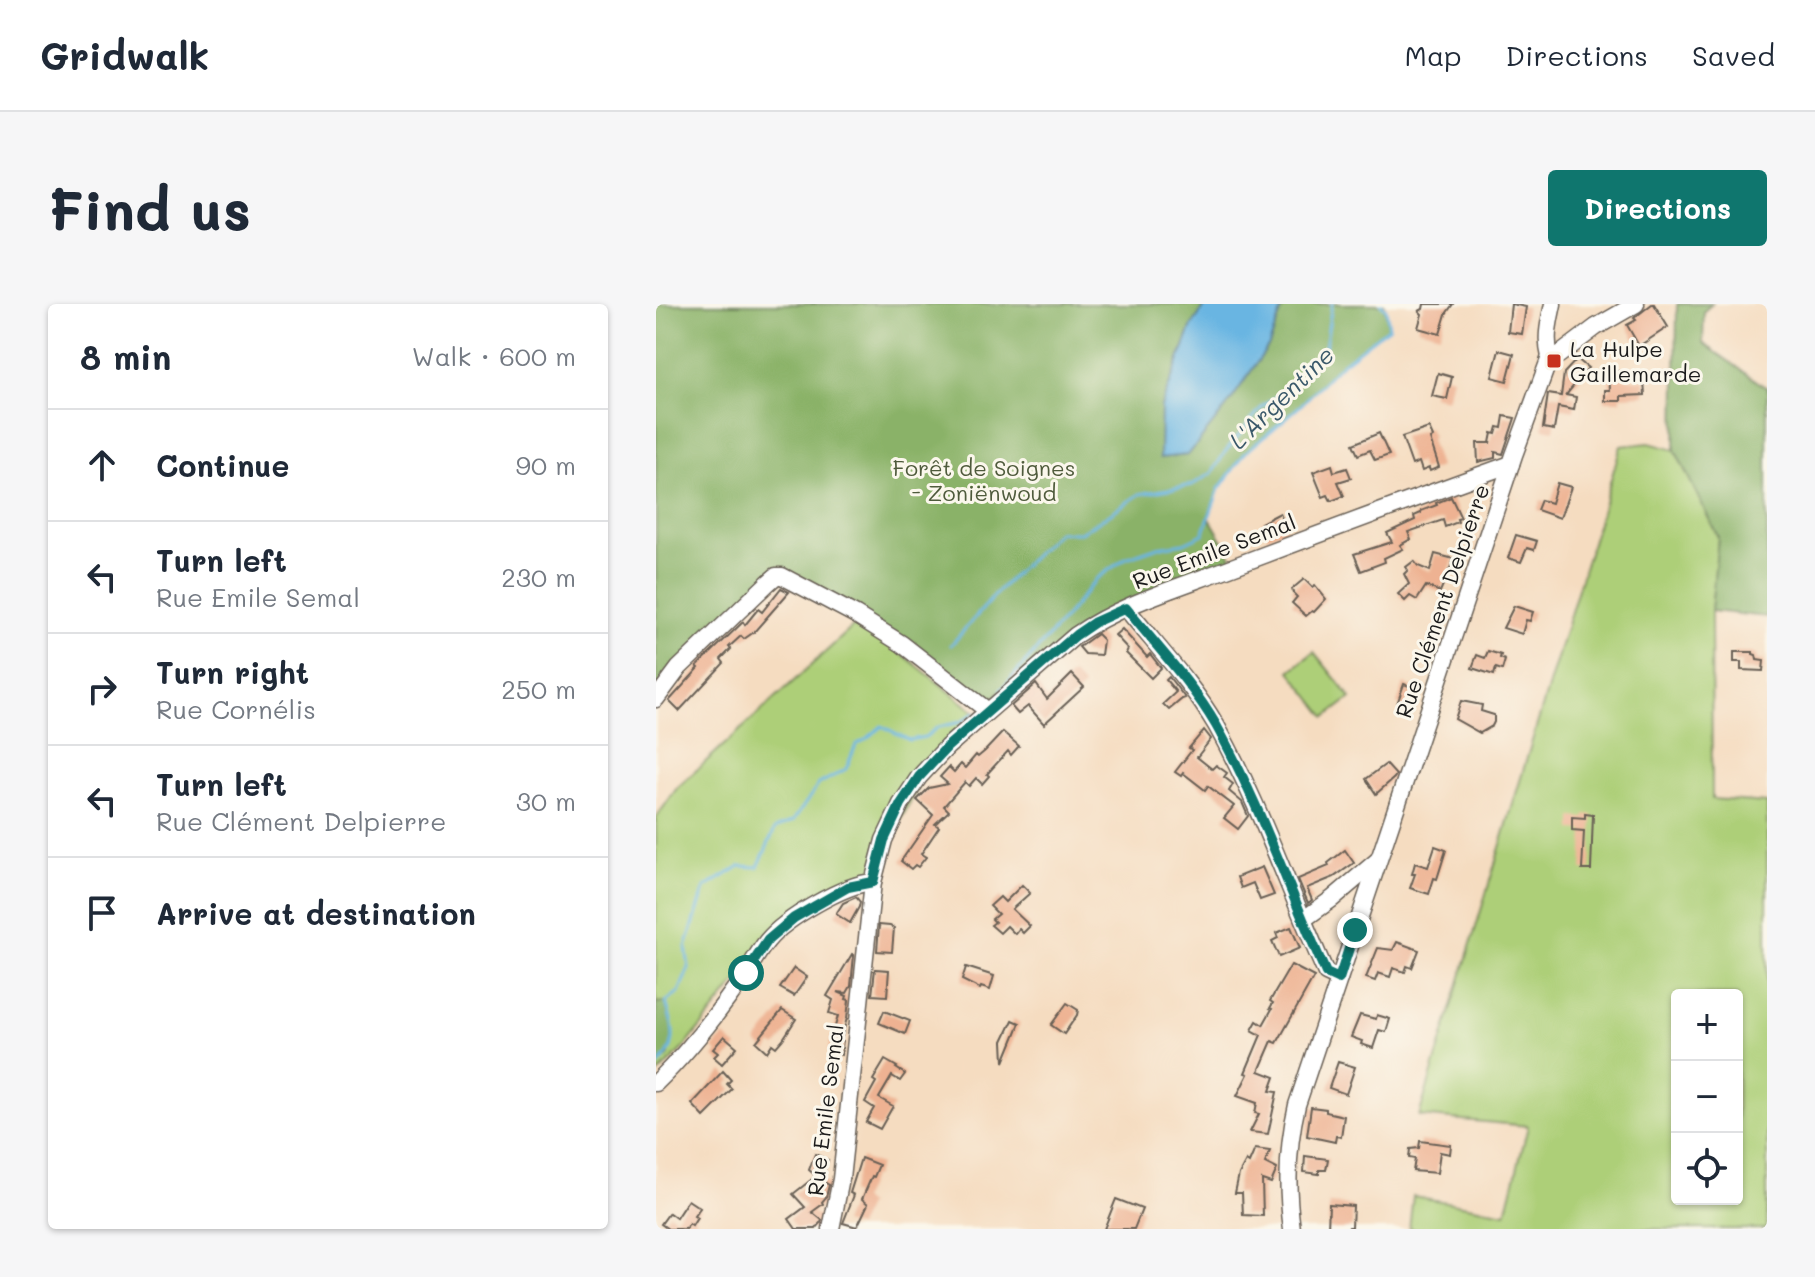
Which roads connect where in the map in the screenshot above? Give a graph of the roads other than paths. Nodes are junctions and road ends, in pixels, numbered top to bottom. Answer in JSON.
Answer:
{"nodes":[{"id":1,"x":1553,"y":304,"type":"edge"},
{"id":2,"x":1636,"y":304,"type":"edge"},
{"id":3,"x":1550,"y":357,"type":"junction"},
{"id":4,"x":1511,"y":464,"type":"junction"},
{"id":5,"x":1126,"y":608,"type":"junction"},
{"id":6,"x":656,"y":699,"type":"edge"},
{"id":7,"x":988,"y":711,"type":"junction"},
{"id":8,"x":1378,"y":860,"type":"junction"},
{"id":9,"x":873,"y":882,"type":"junction"},
{"id":10,"x":1304,"y":919,"type":"junction"},
{"id":11,"x":1339,"y":979,"type":"junction"},
{"id":12,"x":656,"y":1083,"type":"edge"},
{"id":13,"x":831,"y":1229,"type":"edge"},
{"id":14,"x":1292,"y":1229,"type":"edge"}],
"edges":[{"from":1,"to":3,"type":"street"},
{"from":2,"to":3,"type":"street"},
{"from":3,"to":4,"type":"street","name":"Rue Clément Delpierre"},
{"from":4,"to":5,"type":"street","name":"Rue Emile Semal"},
{"from":4,"to":8,"type":"street","name":"Rue Clément Delpierre"},
{"from":5,"to":7,"type":"street","name":"Rue Emile Semal"},
{"from":5,"to":10,"type":"street"},
{"from":6,"to":7,"type":"street"},
{"from":7,"to":9,"type":"street","name":"Rue Emile Semal"},
{"from":8,"to":10,"type":"street"},
{"from":8,"to":11,"type":"street","name":"Rue Clément Delpierre"},
{"from":9,"to":12,"type":"street"},
{"from":9,"to":13,"type":"street","name":"Rue Emile Semal"},
{"from":10,"to":11,"type":"street"},
{"from":11,"to":14,"type":"street","name":"Rue Clément Delpierre"}]}
